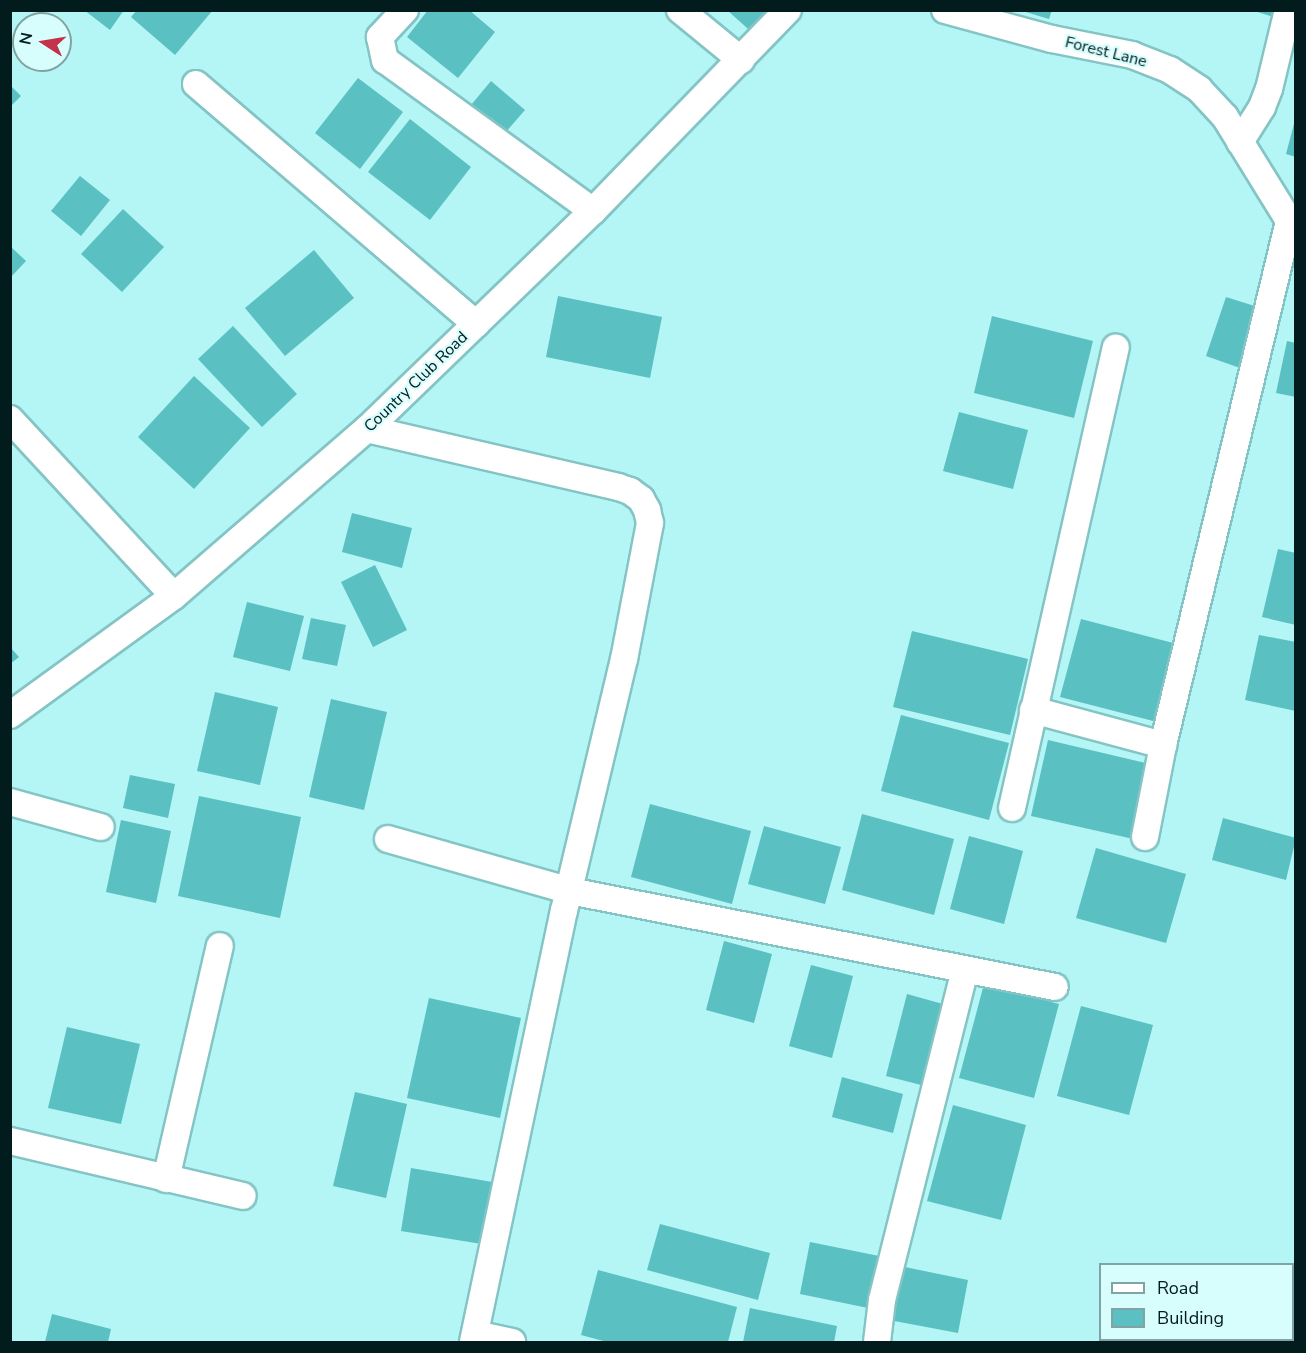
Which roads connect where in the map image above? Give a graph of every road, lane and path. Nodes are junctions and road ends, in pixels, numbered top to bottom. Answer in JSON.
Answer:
{"nodes":[{"id":1,"x":405,"y":10,"type":"edge"},
{"id":2,"x":680,"y":10,"type":"edge"},
{"id":3,"x":788,"y":10,"type":"edge"},
{"id":4,"x":945,"y":10,"type":"edge"},
{"id":5,"x":1288,"y":10,"type":"edge"},
{"id":6,"x":741,"y":60,"type":"junction"},
{"id":7,"x":196,"y":84,"type":"dead end"},
{"id":8,"x":1240,"y":142,"type":"junction"},
{"id":9,"x":593,"y":212,"type":"junction"},
{"id":10,"x":1292,"y":227,"type":"edge"},
{"id":11,"x":476,"y":324,"type":"junction"},
{"id":12,"x":1116,"y":348,"type":"dead end"},
{"id":13,"x":10,"y":419,"type":"edge"},
{"id":14,"x":367,"y":429,"type":"junction"},
{"id":15,"x":174,"y":596,"type":"junction"},
{"id":16,"x":1033,"y":710,"type":"junction"},
{"id":17,"x":10,"y":715,"type":"edge"},
{"id":18,"x":1163,"y":745,"type":"junction"},
{"id":19,"x":10,"y":802,"type":"edge"},
{"id":20,"x":1012,"y":808,"type":"dead end"},
{"id":21,"x":101,"y":827,"type":"dead end"},
{"id":22,"x":1145,"y":837,"type":"dead end"},
{"id":23,"x":388,"y":839,"type":"dead end"},
{"id":24,"x":570,"y":891,"type":"junction"},
{"id":25,"x":220,"y":946,"type":"dead end"},
{"id":26,"x":965,"y":970,"type":"junction"},
{"id":27,"x":1055,"y":987,"type":"dead end"},
{"id":28,"x":10,"y":1141,"type":"edge"},
{"id":29,"x":166,"y":1179,"type":"junction"},
{"id":30,"x":243,"y":1196,"type":"dead end"},
{"id":31,"x":474,"y":1338,"type":"edge"},
{"id":32,"x":512,"y":1342,"type":"edge"},
{"id":33,"x":877,"y":1342,"type":"edge"}],
"edges":[{"from":1,"to":9,"type":"street"},
{"from":2,"to":6,"type":"street"},
{"from":3,"to":6,"type":"street","name":"Country Club Road"},
{"from":4,"to":8,"type":"street","name":"Forest Lane"},
{"from":5,"to":8,"type":"street"},
{"from":6,"to":9,"type":"street","name":"Country Club Road"},
{"from":7,"to":11,"type":"street"},
{"from":8,"to":10,"type":"street","name":"Forest Lane"},
{"from":9,"to":11,"type":"street","name":"Country Club Road"},
{"from":10,"to":18,"type":"street"},
{"from":11,"to":14,"type":"street","name":"Country Club Road"},
{"from":12,"to":16,"type":"street"},
{"from":13,"to":15,"type":"street"},
{"from":14,"to":15,"type":"street","name":"Country Club Road"},
{"from":14,"to":24,"type":"street"},
{"from":15,"to":17,"type":"street","name":"Country Club Road"},
{"from":16,"to":18,"type":"street"},
{"from":16,"to":20,"type":"street"},
{"from":18,"to":22,"type":"street"},
{"from":19,"to":21,"type":"street"},
{"from":23,"to":24,"type":"street"},
{"from":24,"to":26,"type":"street"},
{"from":24,"to":31,"type":"street"},
{"from":25,"to":29,"type":"street"},
{"from":26,"to":27,"type":"street"},
{"from":26,"to":33,"type":"street"},
{"from":28,"to":29,"type":"street"},
{"from":29,"to":30,"type":"street"},
{"from":31,"to":32,"type":"street"}]}
